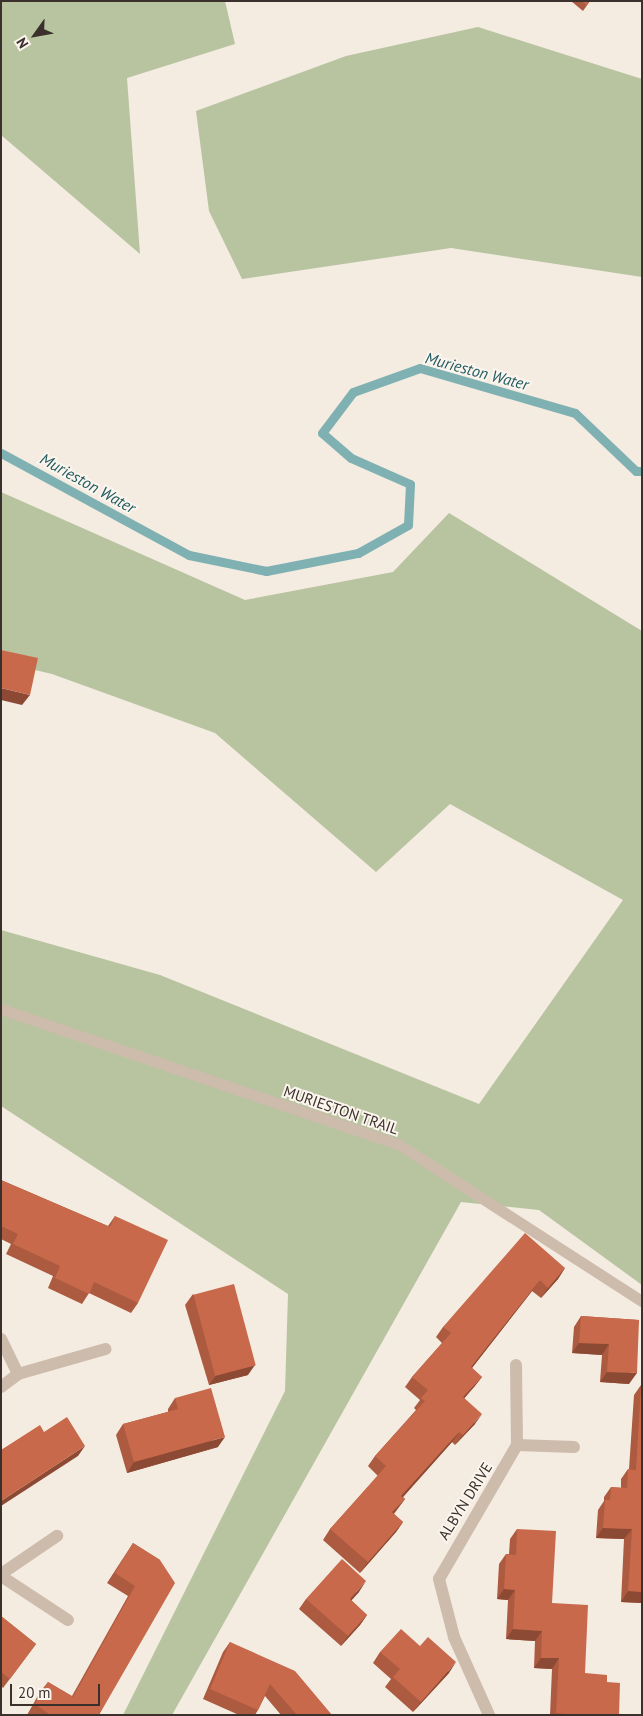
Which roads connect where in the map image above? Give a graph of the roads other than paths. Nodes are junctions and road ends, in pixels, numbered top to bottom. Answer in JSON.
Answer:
{"nodes":[{"id":1,"x":1,"y":1009,"type":"edge"},
{"id":2,"x":642,"y":1301,"type":"edge"},
{"id":3,"x":1,"y":1339,"type":"edge"},
{"id":4,"x":106,"y":1349,"type":"dead end"},
{"id":5,"x":516,"y":1365,"type":"dead end"},
{"id":6,"x":18,"y":1374,"type":"junction"},
{"id":7,"x":1,"y":1387,"type":"edge"},
{"id":8,"x":517,"y":1445,"type":"junction"},
{"id":9,"x":574,"y":1447,"type":"dead end"},
{"id":10,"x":57,"y":1536,"type":"dead end"},
{"id":11,"x":1,"y":1575,"type":"edge"},
{"id":12,"x":68,"y":1620,"type":"dead end"},
{"id":13,"x":489,"y":1715,"type":"edge"}],
"edges":[{"from":1,"to":2,"type":"lane","name":"MURIESTON TRAIL"},
{"from":3,"to":6,"type":"street"},
{"from":4,"to":6,"type":"street"},
{"from":5,"to":8,"type":"street"},
{"from":6,"to":7,"type":"street"},
{"from":8,"to":9,"type":"street"},
{"from":8,"to":13,"type":"street","name":"ALBYN DRIVE"},
{"from":10,"to":11,"type":"street"},
{"from":11,"to":12,"type":"street"}]}
